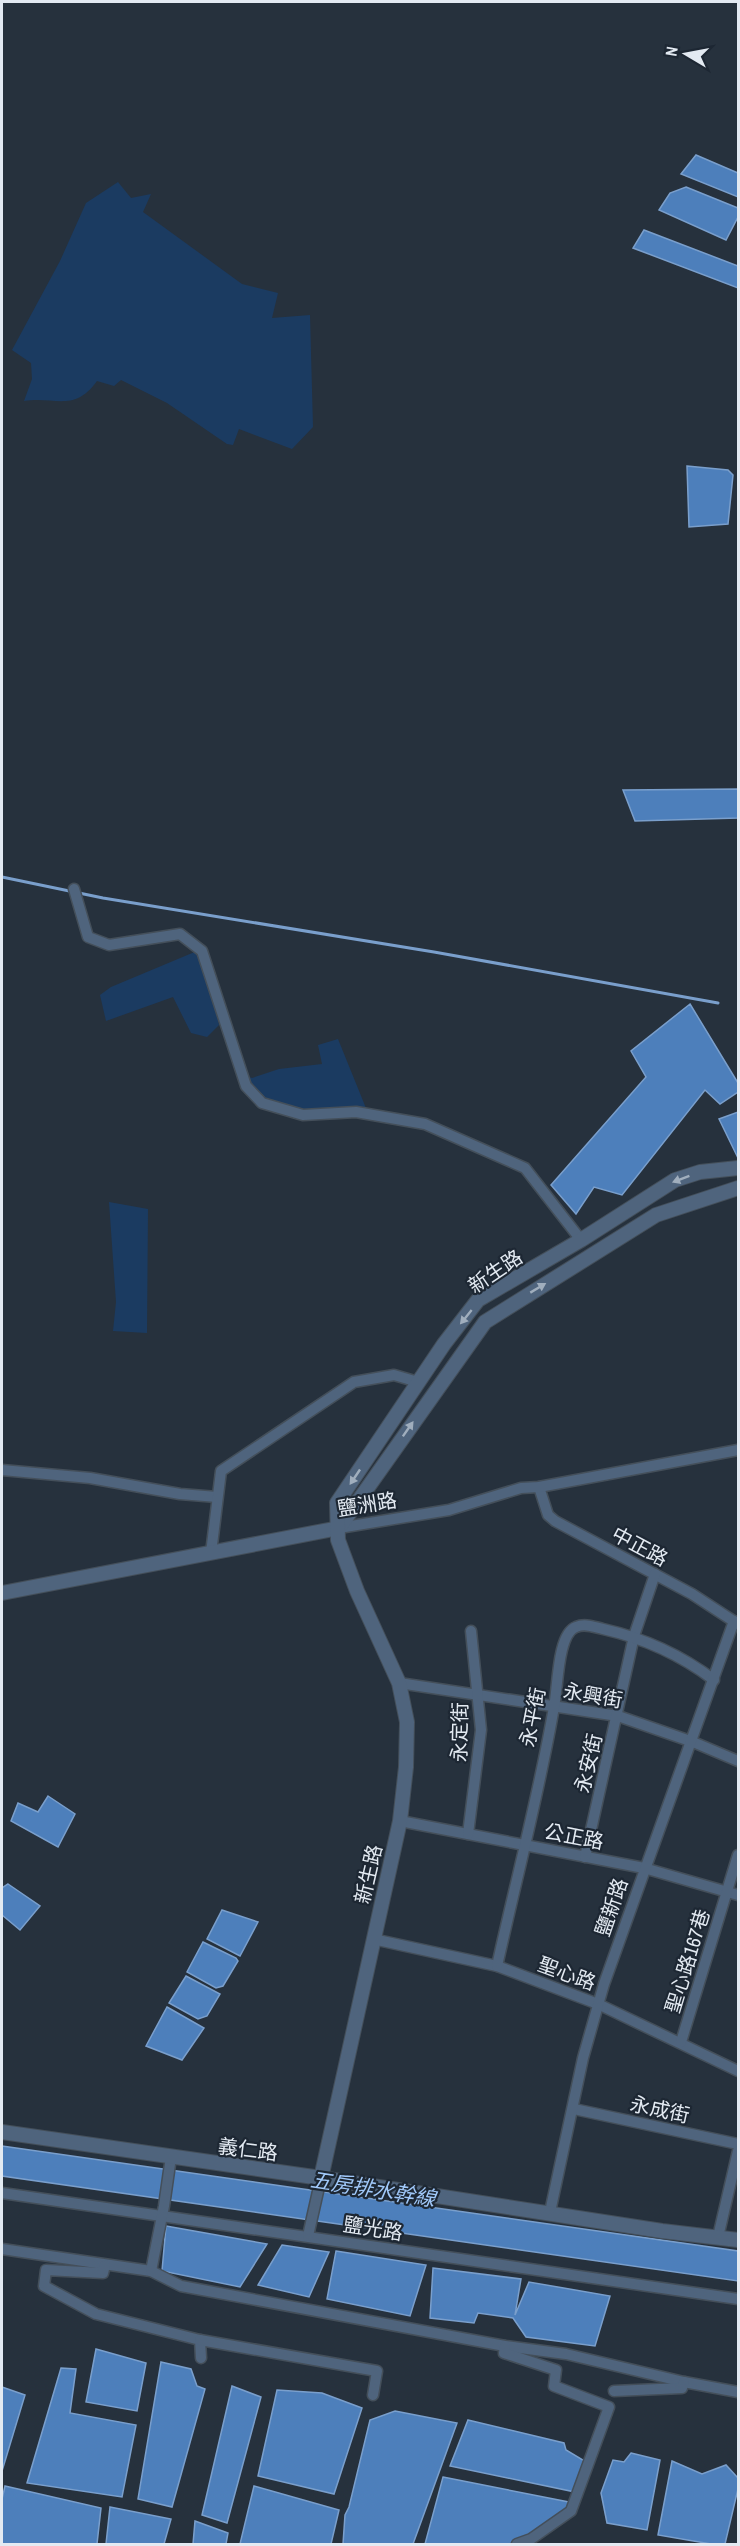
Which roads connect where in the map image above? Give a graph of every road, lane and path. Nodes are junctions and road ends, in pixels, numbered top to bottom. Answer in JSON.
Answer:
{"nodes":[{"id":1,"x":74,"y":889,"type":"dead end"},
{"id":2,"x":738,"y":1168,"type":"edge"},
{"id":3,"x":738,"y":1188,"type":"edge"},
{"id":4,"x":581,"y":1240,"type":"junction"},
{"id":5,"x":418,"y":1382,"type":"junction"},
{"id":6,"x":738,"y":1450,"type":"edge"},
{"id":7,"x":2,"y":1470,"type":"edge"},
{"id":8,"x":539,"y":1487,"type":"junction"},
{"id":9,"x":217,"y":1497,"type":"junction"},
{"id":10,"x":339,"y":1528,"type":"junction"},
{"id":11,"x":211,"y":1553,"type":"junction"},
{"id":12,"x":655,"y":1574,"type":"junction"},
{"id":13,"x":2,"y":1593,"type":"edge"},
{"id":14,"x":736,"y":1623,"type":"edge"},
{"id":15,"x":471,"y":1631,"type":"dead end"},
{"id":16,"x":634,"y":1636,"type":"junction"},
{"id":17,"x":714,"y":1680,"type":"junction"},
{"id":18,"x":399,"y":1683,"type":"junction"},
{"id":19,"x":478,"y":1694,"type":"junction"},
{"id":20,"x":554,"y":1707,"type":"junction"},
{"id":21,"x":618,"y":1716,"type":"junction"},
{"id":22,"x":693,"y":1742,"type":"junction"},
{"id":23,"x":738,"y":1761,"type":"edge"},
{"id":24,"x":400,"y":1821,"type":"junction"},
{"id":25,"x":468,"y":1834,"type":"junction"},
{"id":26,"x":524,"y":1845,"type":"junction"},
{"id":27,"x":738,"y":1855,"type":"edge"},
{"id":28,"x":585,"y":1857,"type":"junction"},
{"id":29,"x":644,"y":1868,"type":"junction"},
{"id":30,"x":727,"y":1890,"type":"junction"},
{"id":31,"x":738,"y":1895,"type":"edge"},
{"id":32,"x":373,"y":1939,"type":"junction"},
{"id":33,"x":497,"y":1966,"type":"junction"},
{"id":34,"x":598,"y":2004,"type":"junction"},
{"id":35,"x":681,"y":2042,"type":"junction"},
{"id":36,"x":738,"y":2071,"type":"edge"},
{"id":37,"x":574,"y":2109,"type":"junction"},
{"id":38,"x":2,"y":2132,"type":"edge"},
{"id":39,"x":738,"y":2144,"type":"edge"},
{"id":40,"x":738,"y":2151,"type":"edge"},
{"id":41,"x":170,"y":2160,"type":"junction"},
{"id":42,"x":319,"y":2184,"type":"junction"},
{"id":43,"x":2,"y":2193,"type":"edge"},
{"id":44,"x":162,"y":2211,"type":"junction"},
{"id":45,"x":550,"y":2212,"type":"junction"},
{"id":46,"x":308,"y":2236,"type":"junction"},
{"id":47,"x":718,"y":2237,"type":"junction"},
{"id":48,"x":738,"y":2240,"type":"edge"},
{"id":49,"x":2,"y":2249,"type":"edge"},
{"id":50,"x":105,"y":2265,"type":"junction"},
{"id":51,"x":151,"y":2271,"type":"junction"},
{"id":52,"x":738,"y":2299,"type":"edge"},
{"id":53,"x":200,"y":2340,"type":"junction"},
{"id":54,"x":504,"y":2346,"type":"junction"},
{"id":55,"x":201,"y":2358,"type":"dead end"},
{"id":56,"x":684,"y":2382,"type":"junction"},
{"id":57,"x":614,"y":2391,"type":"dead end"},
{"id":58,"x":738,"y":2392,"type":"edge"},
{"id":59,"x":373,"y":2395,"type":"dead end"},
{"id":60,"x":517,"y":2544,"type":"edge"}],
"edges":[{"from":1,"to":4,"type":"street"},
{"from":2,"to":4,"type":"street","name":"新生路","one_way":true},
{"from":10,"to":3,"type":"street","name":"新生路","one_way":true},
{"from":4,"to":5,"type":"street","name":"新生路","one_way":true},
{"from":5,"to":9,"type":"street"},
{"from":5,"to":10,"type":"street","name":"新生路","one_way":true},
{"from":6,"to":8,"type":"street","name":"鹽洲路"},
{"from":7,"to":9,"type":"street"},
{"from":8,"to":10,"type":"street","name":"鹽洲路"},
{"from":8,"to":12,"type":"street","name":"中正路"},
{"from":9,"to":11,"type":"street"},
{"from":10,"to":11,"type":"street","name":"鹽洲路"},
{"from":10,"to":18,"type":"street","name":"新生路"},
{"from":11,"to":13,"type":"street","name":"鹽洲路"},
{"from":12,"to":14,"type":"street","name":"中正路"},
{"from":12,"to":16,"type":"street","name":"永安街"},
{"from":14,"to":17,"type":"street","name":"鹽新路"},
{"from":15,"to":19,"type":"street","name":"永定街"},
{"from":16,"to":17,"type":"street","name":"永平街"},
{"from":16,"to":20,"type":"street","name":"永平街"},
{"from":16,"to":21,"type":"street","name":"永安街"},
{"from":17,"to":22,"type":"street","name":"鹽新路"},
{"from":18,"to":19,"type":"street","name":"永興街"},
{"from":18,"to":24,"type":"street","name":"新生路"},
{"from":19,"to":20,"type":"street","name":"永興街"},
{"from":19,"to":25,"type":"street","name":"永定街"},
{"from":20,"to":21,"type":"street","name":"永興街"},
{"from":20,"to":26,"type":"street","name":"永平街"},
{"from":21,"to":22,"type":"street","name":"永興街"},
{"from":21,"to":28,"type":"street","name":"永安街"},
{"from":22,"to":23,"type":"street","name":"永興街"},
{"from":22,"to":29,"type":"street","name":"鹽新路"},
{"from":24,"to":25,"type":"street","name":"公正路"},
{"from":24,"to":32,"type":"street","name":"新生路"},
{"from":25,"to":26,"type":"street","name":"公正路"},
{"from":26,"to":28,"type":"street","name":"公正路"},
{"from":26,"to":33,"type":"street","name":"永平街"},
{"from":27,"to":30,"type":"street","name":"聖心路167巷"},
{"from":28,"to":29,"type":"street","name":"公正路"},
{"from":29,"to":30,"type":"street","name":"公正路"},
{"from":29,"to":34,"type":"street","name":"鹽新路"},
{"from":30,"to":31,"type":"street","name":"公正路"},
{"from":30,"to":35,"type":"street","name":"聖心路167巷"},
{"from":32,"to":33,"type":"street","name":"聖心路"},
{"from":32,"to":42,"type":"street","name":"新生路"},
{"from":33,"to":34,"type":"street","name":"聖心路"},
{"from":34,"to":35,"type":"street","name":"聖心路"},
{"from":34,"to":37,"type":"street","name":"鹽新路"},
{"from":35,"to":36,"type":"street","name":"聖心路"},
{"from":37,"to":39,"type":"street","name":"永成街"},
{"from":37,"to":45,"type":"street","name":"鹽新路"},
{"from":38,"to":41,"type":"street","name":"義仁路"},
{"from":40,"to":47,"type":"street"},
{"from":41,"to":42,"type":"street","name":"義仁路"},
{"from":41,"to":44,"type":"street"},
{"from":42,"to":45,"type":"street","name":"義仁路"},
{"from":42,"to":46,"type":"street","name":"新生路"},
{"from":43,"to":44,"type":"street","name":"鹽光路"},
{"from":44,"to":46,"type":"street","name":"鹽光路"},
{"from":44,"to":51,"type":"street"},
{"from":45,"to":47,"type":"street","name":"義仁路"},
{"from":46,"to":52,"type":"street","name":"鹽光路"},
{"from":47,"to":48,"type":"street","name":"義仁路"},
{"from":49,"to":50,"type":"street"},
{"from":50,"to":51,"type":"street"},
{"from":50,"to":53,"type":"street"},
{"from":51,"to":54,"type":"street"},
{"from":53,"to":55,"type":"street"},
{"from":53,"to":59,"type":"street"},
{"from":54,"to":56,"type":"street"},
{"from":54,"to":60,"type":"street"},
{"from":56,"to":57,"type":"street"},
{"from":56,"to":58,"type":"street"}]}
